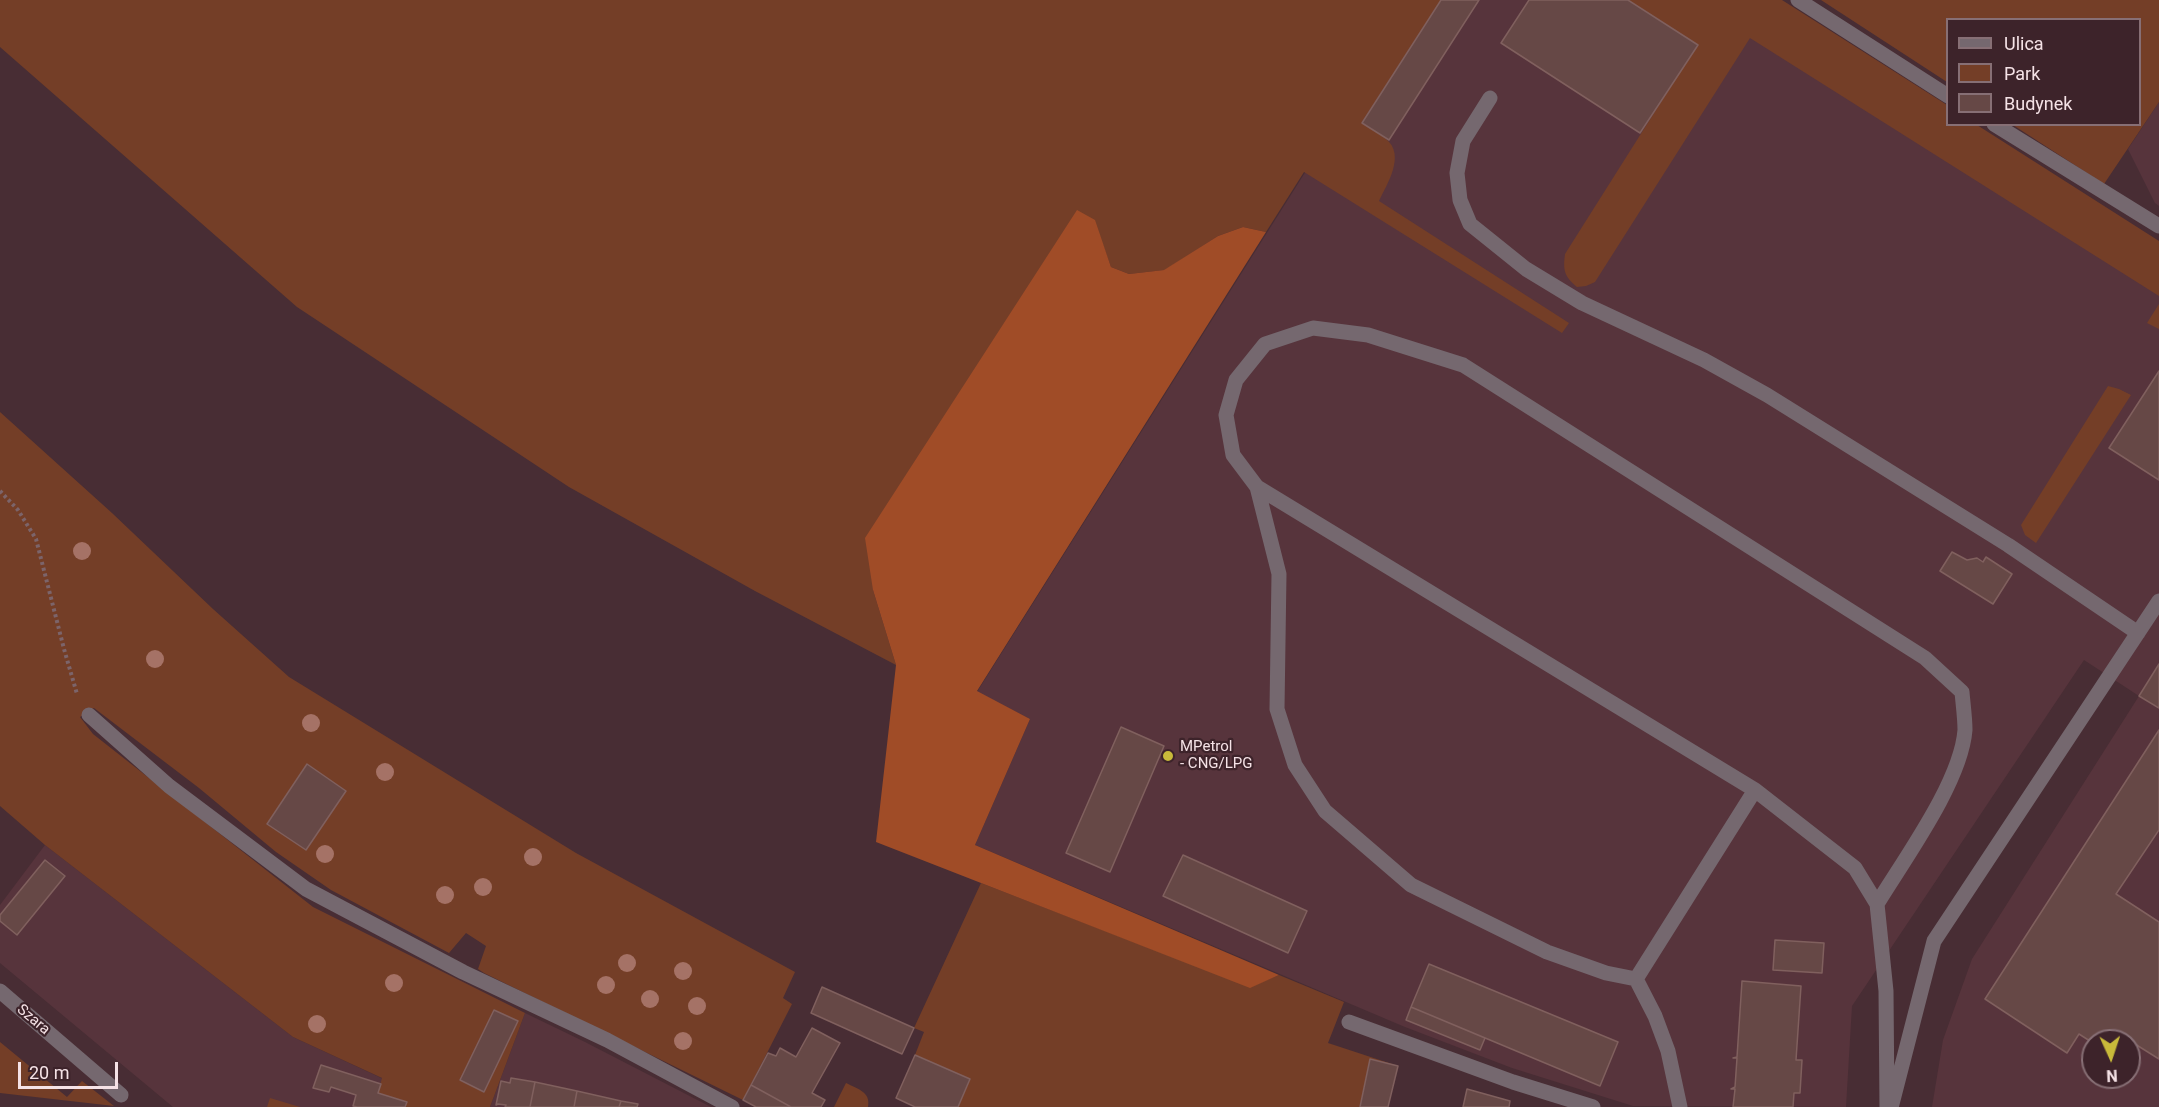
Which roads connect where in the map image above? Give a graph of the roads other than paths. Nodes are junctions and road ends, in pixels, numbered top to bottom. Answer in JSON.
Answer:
{"nodes":[{"id":1,"x":1798,"y":0,"type":"edge"},
{"id":2,"x":1946,"y":95,"type":"edge"},
{"id":3,"x":1491,"y":98,"type":"dead end"},
{"id":4,"x":1997,"y":126,"type":"edge"},
{"id":5,"x":2159,"y":226,"type":"edge"},
{"id":6,"x":1257,"y":487,"type":"junction"},
{"id":7,"x":2159,"y":601,"type":"edge"},
{"id":8,"x":2138,"y":633,"type":"junction"},
{"id":9,"x":89,"y":716,"type":"road end"},
{"id":10,"x":1755,"y":790,"type":"junction"},
{"id":11,"x":1877,"y":904,"type":"junction"},
{"id":12,"x":1636,"y":979,"type":"junction"},
{"id":13,"x":0,"y":991,"type":"edge"},
{"id":14,"x":1349,"y":1022,"type":"dead end"},
{"id":15,"x":121,"y":1095,"type":"dead end"},
{"id":16,"x":732,"y":1107,"type":"edge"},
{"id":17,"x":1593,"y":1107,"type":"edge"},
{"id":18,"x":1680,"y":1107,"type":"edge"},
{"id":19,"x":1890,"y":1107,"type":"edge"}],
"edges":[{"from":1,"to":2,"type":"street"},
{"from":3,"to":8,"type":"street"},
{"from":4,"to":5,"type":"street"},
{"from":6,"to":10,"type":"street"},
{"from":6,"to":11,"type":"street"},
{"from":6,"to":12,"type":"street"},
{"from":7,"to":8,"type":"street"},
{"from":8,"to":19,"type":"street"},
{"from":9,"to":16,"type":"street"},
{"from":10,"to":11,"type":"street"},
{"from":10,"to":12,"type":"street"},
{"from":11,"to":19,"type":"street"},
{"from":12,"to":18,"type":"street"},
{"from":13,"to":15,"type":"street","name":"Szara"},
{"from":14,"to":17,"type":"street"}]}
